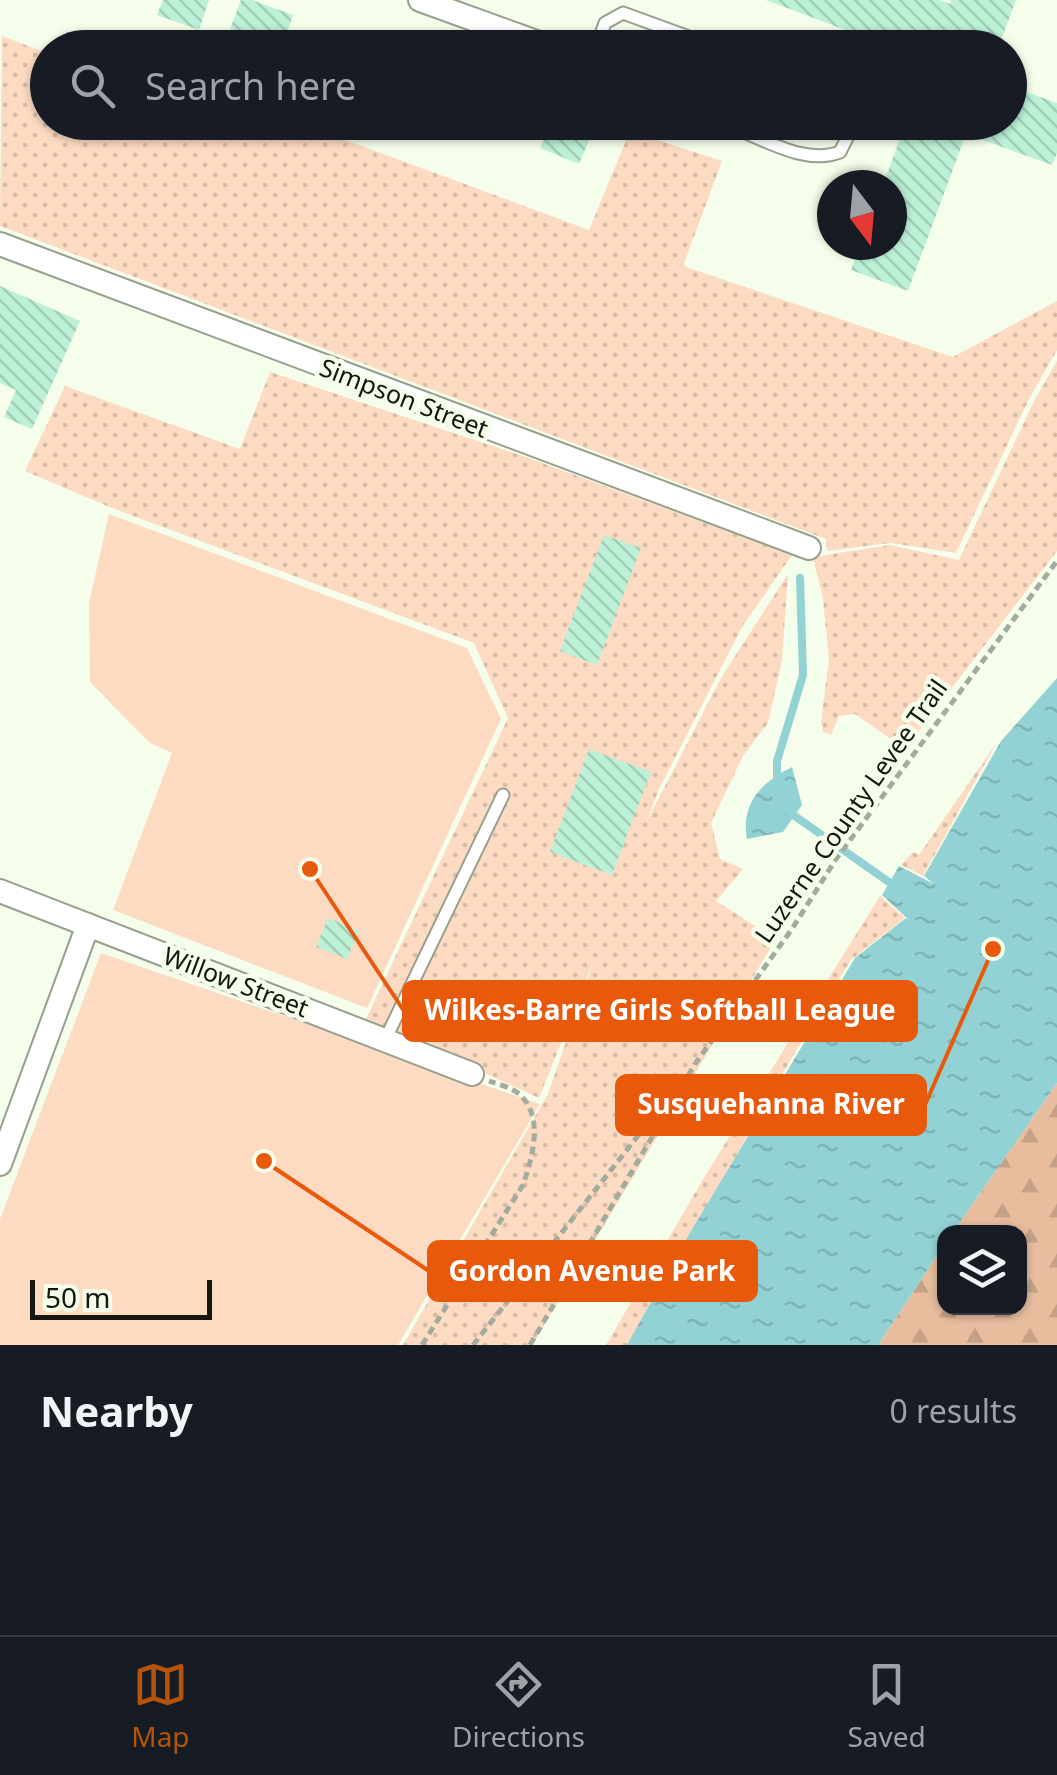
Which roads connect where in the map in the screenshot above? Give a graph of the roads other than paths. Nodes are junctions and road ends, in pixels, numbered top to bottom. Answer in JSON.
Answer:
{"nodes":[{"id":1,"x":420,"y":0,"type":"edge"},
{"id":2,"x":503,"y":30,"type":"edge"},
{"id":3,"x":603,"y":30,"type":"edge"},
{"id":4,"x":670,"y":30,"type":"edge"},
{"id":5,"x":765,"y":140,"type":"edge"},
{"id":6,"x":846,"y":140,"type":"edge"},
{"id":7,"x":0,"y":244,"type":"edge"},
{"id":8,"x":809,"y":548,"type":"dead end"},
{"id":9,"x":503,"y":796,"type":"dead end"},
{"id":10,"x":0,"y":890,"type":"edge"},
{"id":11,"x":88,"y":926,"type":"junction"},
{"id":12,"x":386,"y":1040,"type":"junction"},
{"id":13,"x":472,"y":1074,"type":"road end"},
{"id":14,"x":0,"y":1164,"type":"edge"}],
"edges":[{"from":1,"to":2,"type":"street"},
{"from":3,"to":4,"type":"lane"},
{"from":5,"to":6,"type":"lane"},
{"from":7,"to":8,"type":"street","name":"Simpson Street"},
{"from":9,"to":12,"type":"lane"},
{"from":10,"to":11,"type":"street","name":"Willow Street"},
{"from":11,"to":12,"type":"street","name":"Willow Street"},
{"from":11,"to":14,"type":"street"},
{"from":12,"to":13,"type":"street","name":"Willow Street"}]}
